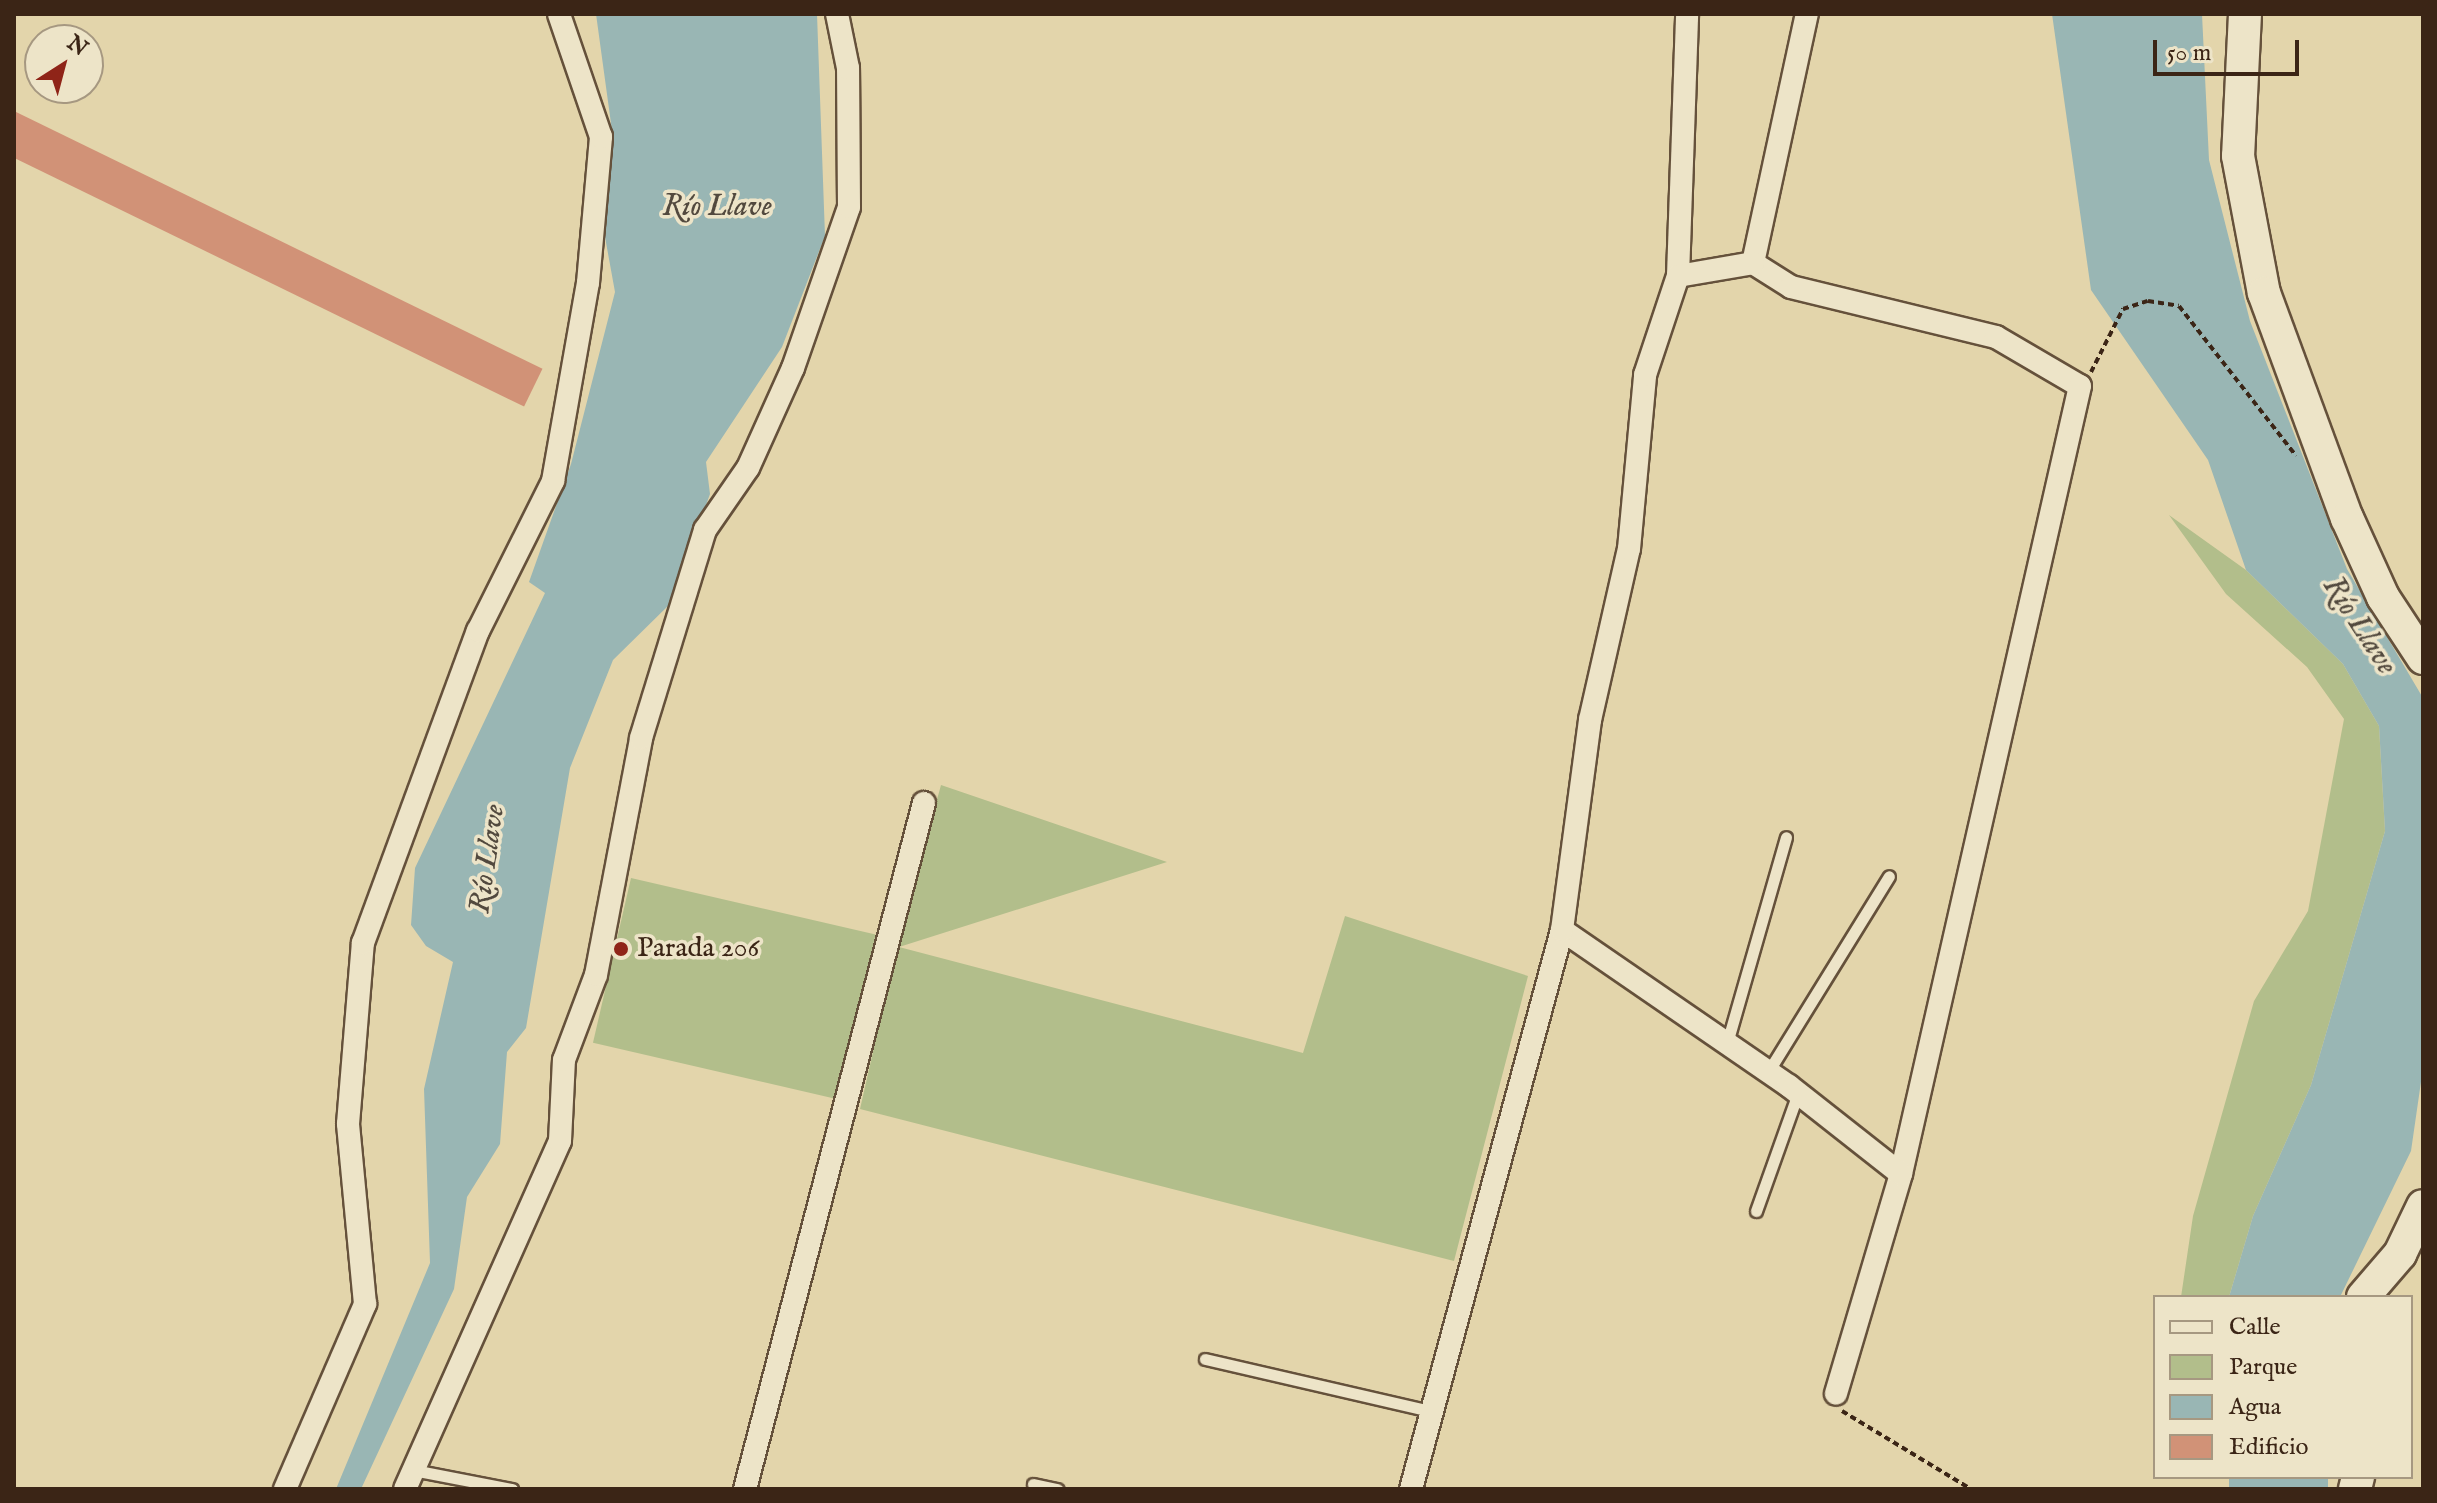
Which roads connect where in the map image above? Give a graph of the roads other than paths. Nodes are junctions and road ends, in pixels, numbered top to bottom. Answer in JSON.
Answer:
{"nodes":[{"id":1,"x":559,"y":14,"type":"edge"},
{"id":2,"x":837,"y":14,"type":"edge"},
{"id":3,"x":1687,"y":14,"type":"edge"},
{"id":4,"x":1807,"y":14,"type":"edge"},
{"id":5,"x":2245,"y":14,"type":"edge"},
{"id":6,"x":1753,"y":263,"type":"junction"},
{"id":7,"x":1678,"y":276,"type":"junction"},
{"id":8,"x":2423,"y":658,"type":"edge"},
{"id":9,"x":924,"y":803,"type":"dead end"},
{"id":10,"x":1786,"y":837,"type":"dead end"},
{"id":11,"x":1889,"y":876,"type":"dead end"},
{"id":12,"x":1562,"y":930,"type":"junction"},
{"id":13,"x":1727,"y":1044,"type":"junction"},
{"id":14,"x":1768,"y":1072,"type":"junction"},
{"id":15,"x":1798,"y":1093,"type":"junction"},
{"id":16,"x":1901,"y":1174,"type":"junction"},
{"id":17,"x":2423,"y":1206,"type":"edge"},
{"id":18,"x":1756,"y":1211,"type":"dead end"},
{"id":19,"x":2365,"y":1295,"type":"edge"},
{"id":20,"x":1205,"y":1359,"type":"dead end"},
{"id":21,"x":1836,"y":1394,"type":"road end"},
{"id":22,"x":1435,"y":1412,"type":"junction"},
{"id":23,"x":409,"y":1480,"type":"edge"},
{"id":24,"x":1033,"y":1484,"type":"dead end"},
{"id":25,"x":285,"y":1489,"type":"edge"},
{"id":26,"x":512,"y":1489,"type":"edge"},
{"id":27,"x":745,"y":1489,"type":"edge"},
{"id":28,"x":1057,"y":1489,"type":"edge"},
{"id":29,"x":1411,"y":1489,"type":"edge"}],
"edges":[{"from":1,"to":25,"type":"street"},
{"from":2,"to":23,"type":"street"},
{"from":3,"to":7,"type":"street"},
{"from":4,"to":6,"type":"street"},
{"from":5,"to":8,"type":"street"},
{"from":6,"to":7,"type":"street"},
{"from":6,"to":16,"type":"street"},
{"from":7,"to":12,"type":"street"},
{"from":9,"to":27,"type":"street"},
{"from":10,"to":13,"type":"lane"},
{"from":11,"to":14,"type":"lane"},
{"from":12,"to":13,"type":"street"},
{"from":12,"to":22,"type":"street"},
{"from":13,"to":14,"type":"street"},
{"from":14,"to":15,"type":"street"},
{"from":15,"to":16,"type":"street"},
{"from":15,"to":18,"type":"lane"},
{"from":16,"to":21,"type":"street"},
{"from":17,"to":19,"type":"street"},
{"from":20,"to":22,"type":"lane"},
{"from":22,"to":29,"type":"street"},
{"from":23,"to":26,"type":"lane"},
{"from":24,"to":28,"type":"lane"}]}
